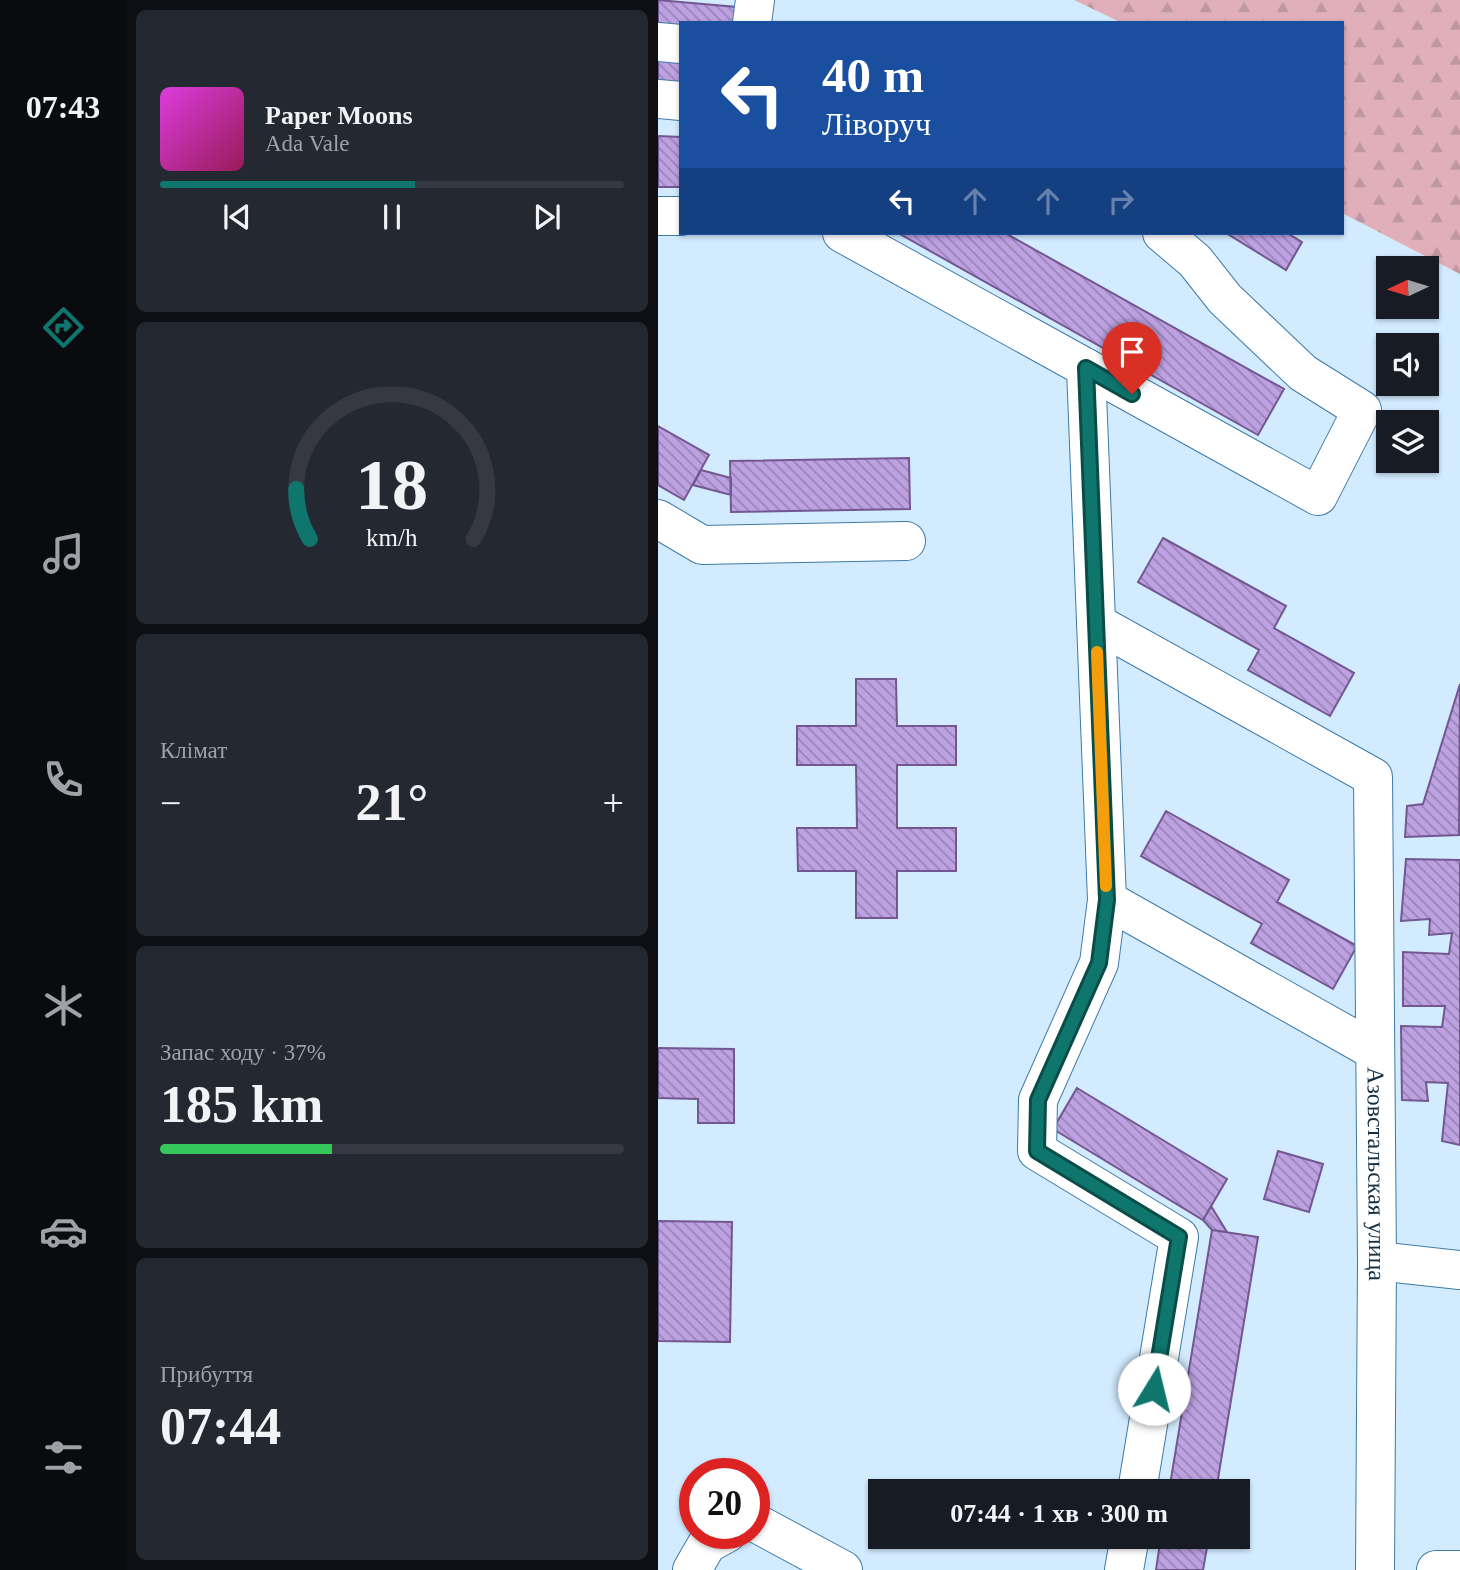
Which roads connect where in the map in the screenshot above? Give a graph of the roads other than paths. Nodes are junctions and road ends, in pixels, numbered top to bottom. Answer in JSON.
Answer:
{"nodes":[{"id":1,"x":755,"y":0,"type":"edge"},
{"id":2,"x":752,"y":21,"type":"edge"},
{"id":3,"x":658,"y":42,"type":"edge"},
{"id":4,"x":679,"y":44,"type":"edge"},
{"id":5,"x":658,"y":99,"type":"edge"},
{"id":6,"x":679,"y":101,"type":"edge"},
{"id":7,"x":658,"y":216,"type":"edge"},
{"id":8,"x":679,"y":216,"type":"edge"},
{"id":9,"x":846,"y":235,"type":"edge"},
{"id":10,"x":1164,"y":235,"type":"edge"},
{"id":11,"x":1086,"y":368,"type":"junction"},
{"id":12,"x":658,"y":519,"type":"edge"},
{"id":13,"x":906,"y":541,"type":"dead end"},
{"id":14,"x":1096,"y":623,"type":"junction"},
{"id":15,"x":1107,"y":900,"type":"junction"},
{"id":16,"x":1375,"y":1051,"type":"junction"},
{"id":17,"x":1377,"y":1261,"type":"junction"},
{"id":18,"x":1460,"y":1270,"type":"edge"},
{"id":19,"x":1139,"y":1479,"type":"edge"},
{"id":20,"x":770,"y":1531,"type":"edge"},
{"id":21,"x":704,"y":1549,"type":"edge"},
{"id":22,"x":1128,"y":1549,"type":"edge"},
{"id":23,"x":692,"y":1570,"type":"edge"},
{"id":24,"x":843,"y":1570,"type":"edge"},
{"id":25,"x":1124,"y":1570,"type":"edge"},
{"id":26,"x":1375,"y":1570,"type":"edge"},
{"id":27,"x":1436,"y":1570,"type":"edge"},
{"id":28,"x":1460,"y":1570,"type":"edge"}],
"edges":[{"from":1,"to":2,"type":"street"},
{"from":3,"to":4,"type":"street"},
{"from":5,"to":6,"type":"street"},
{"from":7,"to":8,"type":"street"},
{"from":9,"to":11,"type":"street"},
{"from":10,"to":11,"type":"street"},
{"from":11,"to":14,"type":"street"},
{"from":12,"to":13,"type":"street"},
{"from":14,"to":15,"type":"street"},
{"from":14,"to":16,"type":"street","name":"Азовстальская улица"},
{"from":15,"to":16,"type":"street"},
{"from":15,"to":19,"type":"street"},
{"from":16,"to":17,"type":"street","name":"Азовстальская улица"},
{"from":17,"to":18,"type":"street"},
{"from":17,"to":26,"type":"street","name":"Азовстальская улица"},
{"from":20,"to":24,"type":"street"},
{"from":21,"to":23,"type":"street"},
{"from":22,"to":25,"type":"street"},
{"from":27,"to":28,"type":"street"}]}
